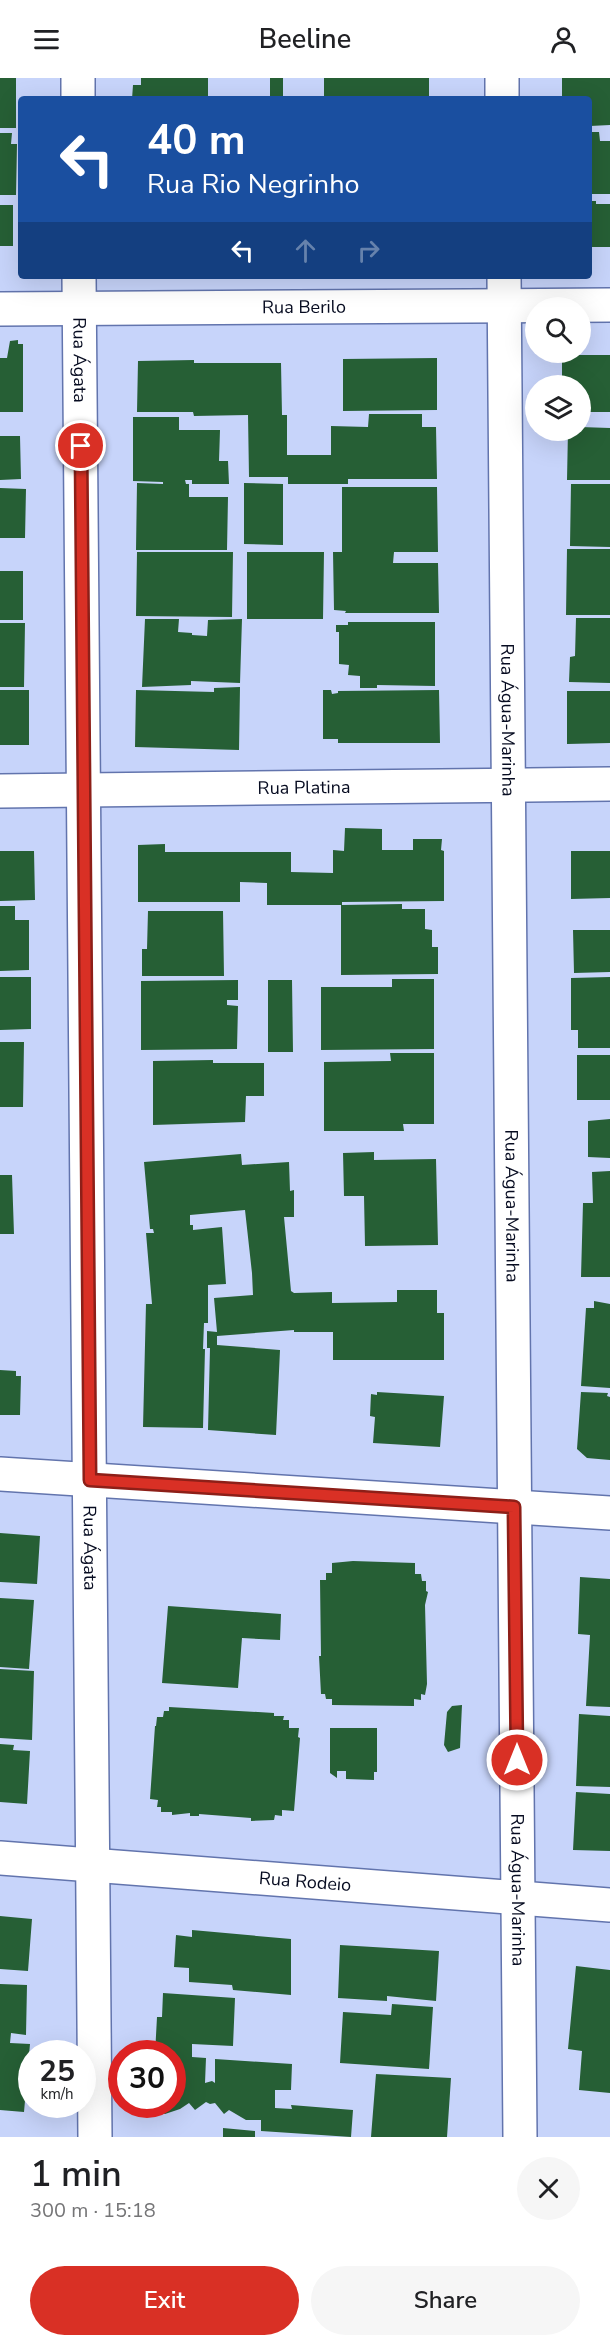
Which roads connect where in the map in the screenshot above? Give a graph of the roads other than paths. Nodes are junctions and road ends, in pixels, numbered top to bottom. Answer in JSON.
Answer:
{"nodes":[{"id":1,"x":78,"y":78,"type":"edge"},
{"id":2,"x":502,"y":78,"type":"edge"},
{"id":3,"x":78,"y":96,"type":"edge"},
{"id":4,"x":502,"y":96,"type":"edge"},
{"id":5,"x":79,"y":279,"type":"edge"},
{"id":6,"x":504,"y":291,"type":"edge"},
{"id":7,"x":610,"y":305,"type":"edge"},
{"id":8,"x":80,"y":308,"type":"junction"},
{"id":9,"x":0,"y":309,"type":"edge"},
{"id":10,"x":610,"y":784,"type":"edge"},
{"id":11,"x":508,"y":785,"type":"junction"},
{"id":12,"x":84,"y":790,"type":"junction"},
{"id":13,"x":0,"y":791,"type":"edge"},
{"id":14,"x":0,"y":1474,"type":"edge"},
{"id":15,"x":90,"y":1480,"type":"junction"},
{"id":16,"x":514,"y":1507,"type":"junction"},
{"id":17,"x":610,"y":1513,"type":"edge"},
{"id":18,"x":0,"y":1858,"type":"edge"},
{"id":19,"x":93,"y":1866,"type":"junction"},
{"id":20,"x":518,"y":1898,"type":"junction"},
{"id":21,"x":610,"y":1905,"type":"edge"},
{"id":22,"x":95,"y":2137,"type":"edge"},
{"id":23,"x":520,"y":2137,"type":"edge"}],
"edges":[{"from":1,"to":3,"type":"street"},
{"from":2,"to":4,"type":"street"},
{"from":5,"to":8,"type":"street","name":"Rua Ágata"},
{"from":6,"to":7,"type":"street","name":"Rua Berilo"},
{"from":6,"to":8,"type":"street","name":"Rua Berilo"},
{"from":6,"to":11,"type":"street","name":"Rua Água-Marinha"},
{"from":8,"to":9,"type":"street","name":"Rua Berilo"},
{"from":8,"to":12,"type":"street","name":"Rua Ágata"},
{"from":10,"to":11,"type":"street","name":"Rua Platina"},
{"from":11,"to":12,"type":"street","name":"Rua Platina"},
{"from":11,"to":16,"type":"street","name":"Rua Água-Marinha"},
{"from":12,"to":13,"type":"street","name":"Rua Platina"},
{"from":12,"to":15,"type":"street","name":"Rua Ágata"},
{"from":14,"to":15,"type":"street"},
{"from":15,"to":16,"type":"street"},
{"from":15,"to":19,"type":"street","name":"Rua Ágata"},
{"from":16,"to":17,"type":"street"},
{"from":16,"to":20,"type":"street","name":"Rua Água-Marinha"},
{"from":18,"to":19,"type":"street","name":"Rua Rodeio"},
{"from":19,"to":20,"type":"street","name":"Rua Rodeio"},
{"from":19,"to":22,"type":"street","name":"Rua Ágata"},
{"from":20,"to":21,"type":"street","name":"Rua Rodeio"},
{"from":20,"to":23,"type":"street","name":"Rua Água-Marinha"}]}
